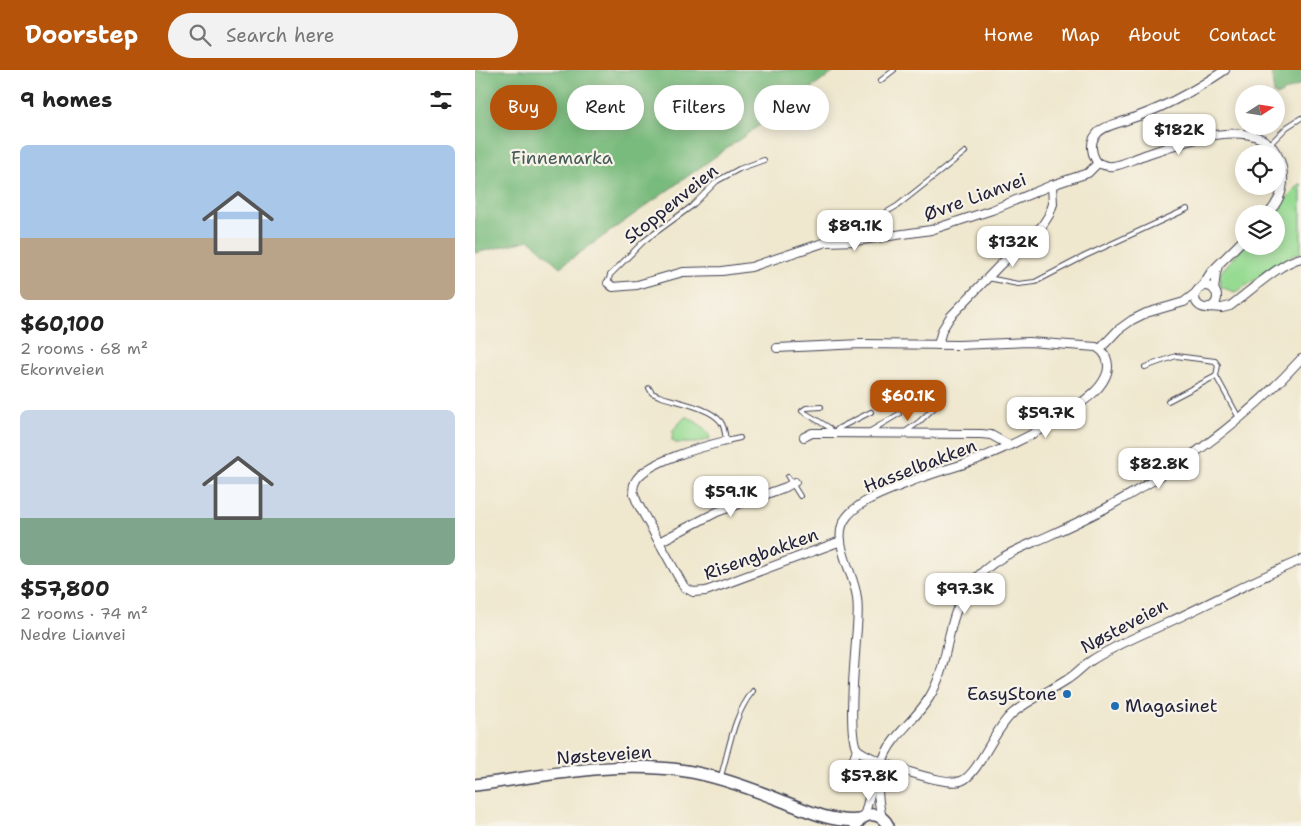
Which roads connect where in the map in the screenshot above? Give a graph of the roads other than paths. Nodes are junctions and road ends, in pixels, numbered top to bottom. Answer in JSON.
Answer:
{"nodes":[{"id":1,"x":894,"y":70,"type":"edge"},
{"id":2,"x":1225,"y":70,"type":"edge"},
{"id":3,"x":880,"y":81,"type":"dead end"},
{"id":4,"x":1301,"y":118,"type":"edge"},
{"id":5,"x":1270,"y":144,"type":"junction"},
{"id":6,"x":965,"y":152,"type":"dead end"},
{"id":7,"x":764,"y":160,"type":"dead end"},
{"id":8,"x":1098,"y":163,"type":"junction"},
{"id":9,"x":1052,"y":184,"type":"junction"},
{"id":10,"x":1275,"y":205,"type":"edge"},
{"id":11,"x":1187,"y":209,"type":"dead end"},
{"id":12,"x":826,"y":242,"type":"junction"},
{"id":13,"x":1235,"y":248,"type":"edge"},
{"id":14,"x":1301,"y":258,"type":"edge"},
{"id":15,"x":1218,"y":266,"type":"junction"},
{"id":16,"x":988,"y":278,"type":"junction"},
{"id":17,"x":608,"y":283,"type":"joint"},
{"id":18,"x":1199,"y":290,"type":"junction"},
{"id":19,"x":1215,"y":293,"type":"junction"},
{"id":20,"x":1184,"y":302,"type":"junction"},
{"id":21,"x":1236,"y":302,"type":"junction"},
{"id":22,"x":1200,"y":305,"type":"junction"},
{"id":23,"x":1209,"y":307,"type":"junction"},
{"id":24,"x":938,"y":345,"type":"junction"},
{"id":25,"x":777,"y":348,"type":"dead end"},
{"id":26,"x":1100,"y":349,"type":"junction"},
{"id":27,"x":1301,"y":359,"type":"edge"},
{"id":28,"x":1145,"y":367,"type":"dead end"},
{"id":29,"x":1217,"y":376,"type":"junction"},
{"id":30,"x":649,"y":388,"type":"dead end"},
{"id":31,"x":1168,"y":401,"type":"dead end"},
{"id":32,"x":937,"y":405,"type":"dead end"},
{"id":33,"x":821,"y":407,"type":"dead end"},
{"id":34,"x":871,"y":412,"type":"dead end"},
{"id":35,"x":899,"y":414,"type":"dead end"},
{"id":36,"x":1239,"y":418,"type":"junction"},
{"id":37,"x":833,"y":433,"type":"junction"},
{"id":38,"x":903,"y":433,"type":"junction"},
{"id":39,"x":866,"y":434,"type":"junction"},
{"id":40,"x":804,"y":437,"type":"dead end"},
{"id":41,"x":740,"y":438,"type":"dead end"},
{"id":42,"x":725,"y":441,"type":"junction"},
{"id":43,"x":1009,"y":445,"type":"junction"},
{"id":44,"x":792,"y":481,"type":"joint"},
{"id":45,"x":801,"y":496,"type":"dead end"},
{"id":46,"x":841,"y":541,"type":"junction"},
{"id":47,"x":659,"y":542,"type":"junction"},
{"id":48,"x":1301,"y":560,"type":"edge"},
{"id":49,"x":753,"y":691,"type":"dead end"},
{"id":50,"x":857,"y":749,"type":"junction"},
{"id":51,"x":882,"y":762,"type":"junction"},
{"id":52,"x":878,"y":776,"type":"junction"},
{"id":53,"x":720,"y":779,"type":"junction"},
{"id":54,"x":853,"y":779,"type":"dead end"},
{"id":55,"x":475,"y":785,"type":"edge"},
{"id":56,"x":818,"y":816,"type":"junction"},
{"id":57,"x":860,"y":821,"type":"edge"},
{"id":58,"x":888,"y":823,"type":"edge"},
{"id":59,"x":831,"y":826,"type":"edge"}],
"edges":[{"from":1,"to":3,"type":"lane"},
{"from":2,"to":8,"type":"street"},
{"from":4,"to":5,"type":"lane"},
{"from":5,"to":8,"type":"street"},
{"from":5,"to":10,"type":"street"},
{"from":6,"to":12,"type":"lane","name":"Øvre Lianvei"},
{"from":7,"to":17,"type":"lane","name":"Stoppenveien"},
{"from":8,"to":9,"type":"street","name":"Øvre Lianvei"},
{"from":9,"to":12,"type":"street","name":"Øvre Lianvei"},
{"from":9,"to":16,"type":"street"},
{"from":11,"to":16,"type":"lane"},
{"from":12,"to":17,"type":"street","name":"Øvre Lianvei"},
{"from":13,"to":15,"type":"street"},
{"from":14,"to":21,"type":"street"},
{"from":15,"to":18,"type":"street"},
{"from":15,"to":19,"type":"street"},
{"from":16,"to":24,"type":"street"},
{"from":18,"to":19,"type":"street"},
{"from":18,"to":20,"type":"street"},
{"from":18,"to":22,"type":"street"},
{"from":19,"to":21,"type":"street"},
{"from":19,"to":23,"type":"street"},
{"from":20,"to":22,"type":"street"},
{"from":20,"to":26,"type":"street"},
{"from":21,"to":23,"type":"street"},
{"from":22,"to":23,"type":"street"},
{"from":24,"to":25,"type":"street"},
{"from":24,"to":26,"type":"street"},
{"from":26,"to":43,"type":"street","name":"Hasselbakken"},
{"from":27,"to":36,"type":"street"},
{"from":28,"to":29,"type":"lane"},
{"from":29,"to":31,"type":"lane"},
{"from":29,"to":36,"type":"lane"},
{"from":30,"to":42,"type":"lane"},
{"from":32,"to":38,"type":"lane"},
{"from":33,"to":37,"type":"lane"},
{"from":34,"to":37,"type":"lane"},
{"from":35,"to":39,"type":"lane"},
{"from":36,"to":51,"type":"street"},
{"from":37,"to":39,"type":"street"},
{"from":37,"to":40,"type":"street"},
{"from":38,"to":39,"type":"street"},
{"from":38,"to":43,"type":"street"},
{"from":41,"to":42,"type":"lane","name":"Risengbakken"},
{"from":42,"to":47,"type":"street","name":"Risengbakken"},
{"from":43,"to":46,"type":"street","name":"Hasselbakken"},
{"from":44,"to":45,"type":"lane"},
{"from":44,"to":47,"type":"street"},
{"from":46,"to":47,"type":"street","name":"Risengbakken"},
{"from":46,"to":50,"type":"street"},
{"from":48,"to":51,"type":"street","name":"Nøsteveien"},
{"from":49,"to":53,"type":"lane"},
{"from":50,"to":51,"type":"street"},
{"from":50,"to":54,"type":"street"},
{"from":51,"to":52,"type":"street"},
{"from":52,"to":57,"type":"street"},
{"from":52,"to":58,"type":"street"},
{"from":53,"to":55,"type":"main road","name":"Nøsteveien"},
{"from":53,"to":56,"type":"main road","name":"Nøsteveien"},
{"from":56,"to":57,"type":"main road","name":"Nøsteveien"},
{"from":56,"to":59,"type":"main road","name":"Nøsteveien"},
{"from":57,"to":58,"type":"main road","name":"Nøsteveien"}]}
